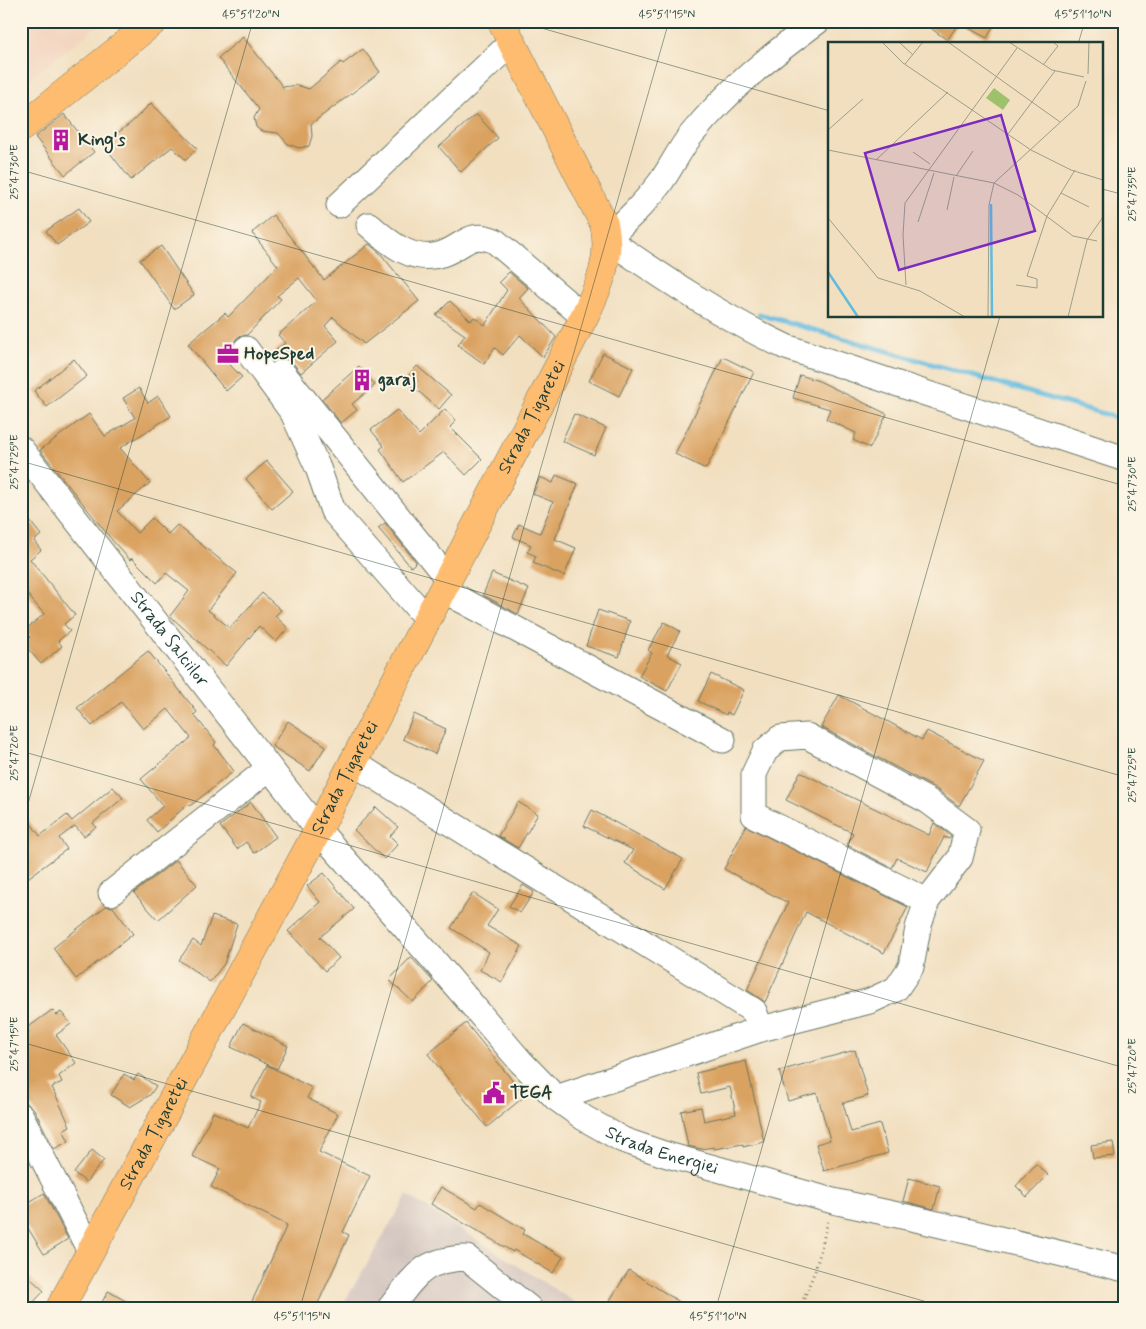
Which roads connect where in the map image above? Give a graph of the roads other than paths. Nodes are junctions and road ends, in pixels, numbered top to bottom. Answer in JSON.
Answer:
{"nodes":[{"id":1,"x":154,"y":21,"type":"edge"},
{"id":2,"x":818,"y":21,"type":"edge"},
{"id":3,"x":506,"y":32,"type":"edge"},
{"id":4,"x":21,"y":128,"type":"edge"},
{"id":5,"x":339,"y":205,"type":"dead end"},
{"id":6,"x":369,"y":226,"type":"dead end"},
{"id":7,"x":607,"y":238,"type":"junction"},
{"id":8,"x":584,"y":317,"type":"junction"},
{"id":9,"x":21,"y":449,"type":"edge"},
{"id":10,"x":1125,"y":459,"type":"edge"},
{"id":11,"x":445,"y":584,"type":"junction"},
{"id":12,"x":427,"y":619,"type":"junction"},
{"id":13,"x":723,"y":740,"type":"dead end"},
{"id":14,"x":352,"y":762,"type":"junction"},
{"id":15,"x":268,"y":769,"type":"junction"},
{"id":16,"x":318,"y":830,"type":"junction"},
{"id":17,"x":111,"y":893,"type":"dead end"},
{"id":18,"x":927,"y":901,"type":"junction"},
{"id":19,"x":761,"y":1029,"type":"junction"},
{"id":20,"x":556,"y":1098,"type":"junction"},
{"id":21,"x":21,"y":1116,"type":"edge"},
{"id":22,"x":90,"y":1251,"type":"junction"},
{"id":23,"x":1125,"y":1269,"type":"edge"},
{"id":24,"x":60,"y":1308,"type":"edge"},
{"id":25,"x":390,"y":1308,"type":"edge"},
{"id":26,"x":530,"y":1308,"type":"edge"}],
"edges":[{"from":1,"to":4,"type":"main road"},
{"from":2,"to":7,"type":"street"},
{"from":3,"to":5,"type":"street"},
{"from":3,"to":7,"type":"main road"},
{"from":6,"to":8,"type":"street"},
{"from":7,"to":8,"type":"main road","name":"Strada Țigaretei"},
{"from":7,"to":10,"type":"street"},
{"from":8,"to":11,"type":"main road","name":"Strada Țigaretei"},
{"from":9,"to":15,"type":"street","name":"Strada Salciilor"},
{"from":11,"to":12,"type":"main road","name":"Strada Țigaretei"},
{"from":11,"to":12,"type":"street"},
{"from":11,"to":13,"type":"street"},
{"from":12,"to":14,"type":"main road","name":"Strada Țigaretei"},
{"from":14,"to":16,"type":"main road","name":"Strada Țigaretei"},
{"from":14,"to":19,"type":"street"},
{"from":15,"to":16,"type":"street","name":"Strada Salciilor"},
{"from":15,"to":17,"type":"street"},
{"from":16,"to":20,"type":"street","name":"Strada Energiei"},
{"from":16,"to":22,"type":"main road","name":"Strada Țigaretei"},
{"from":18,"to":18,"type":"street"},
{"from":18,"to":19,"type":"street"},
{"from":19,"to":20,"type":"street"},
{"from":20,"to":23,"type":"street","name":"Strada Energiei"},
{"from":21,"to":22,"type":"street"},
{"from":22,"to":24,"type":"main road","name":"Strada Țigaretei"},
{"from":25,"to":26,"type":"street"}]}
